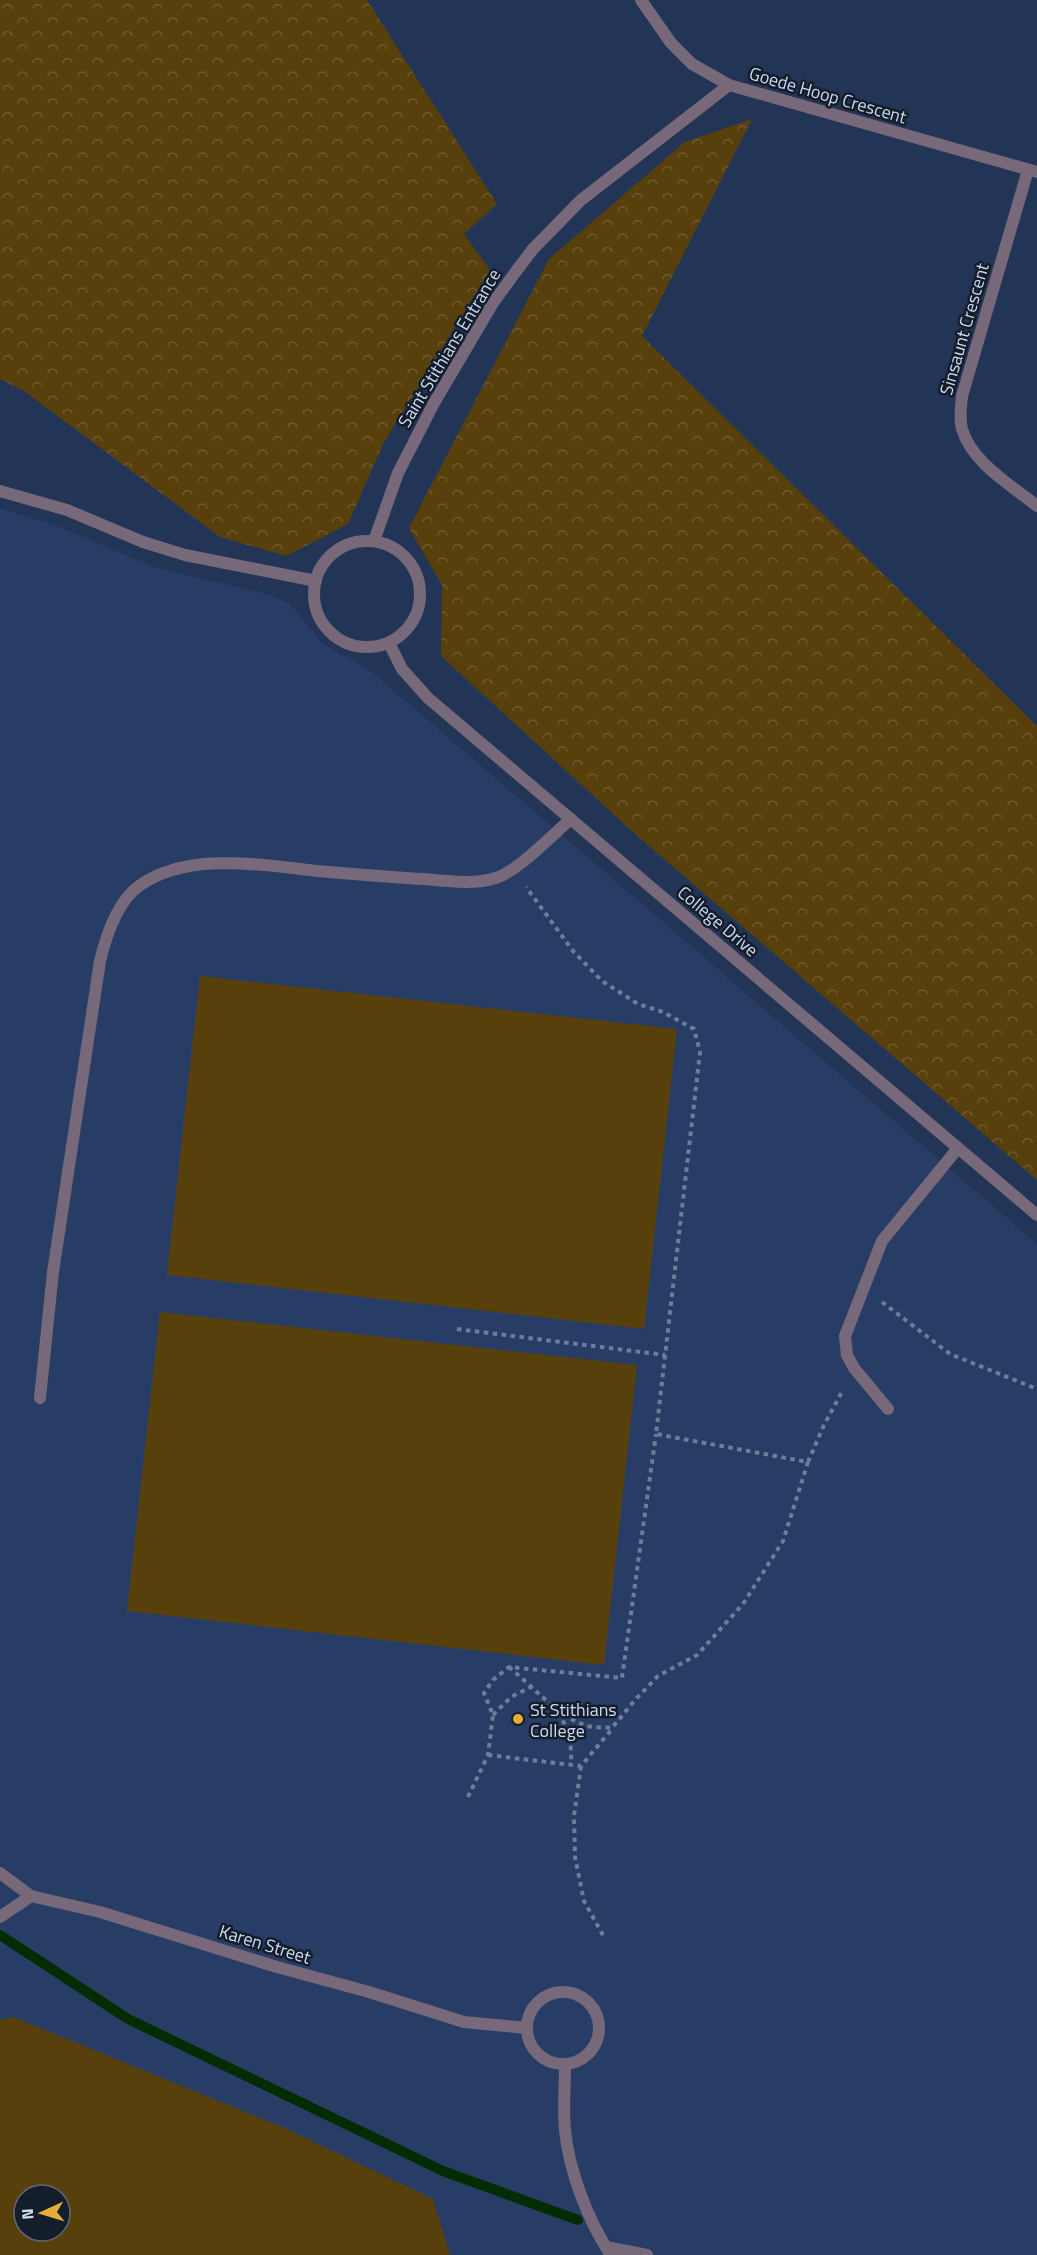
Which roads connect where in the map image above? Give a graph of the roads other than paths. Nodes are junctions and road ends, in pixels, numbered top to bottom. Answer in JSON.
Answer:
{"nodes":[{"id":1,"x":641,"y":0,"type":"edge"},
{"id":2,"x":729,"y":85,"type":"junction"},
{"id":3,"x":1033,"y":171,"type":"edge"},
{"id":4,"x":0,"y":491,"type":"edge"},
{"id":5,"x":1037,"y":506,"type":"edge"},
{"id":6,"x":374,"y":541,"type":"junction"},
{"id":7,"x":316,"y":580,"type":"junction"},
{"id":8,"x":389,"y":643,"type":"junction"},
{"id":9,"x":571,"y":819,"type":"junction"},
{"id":10,"x":958,"y":1148,"type":"junction"},
{"id":11,"x":1037,"y":1215,"type":"edge"},
{"id":12,"x":40,"y":1398,"type":"dead end"},
{"id":13,"x":888,"y":1409,"type":"dead end"},
{"id":14,"x":0,"y":1873,"type":"edge"},
{"id":15,"x":31,"y":1896,"type":"junction"},
{"id":16,"x":2,"y":1916,"type":"edge"},
{"id":17,"x":526,"y":2028,"type":"junction"},
{"id":18,"x":565,"y":2065,"type":"junction"},
{"id":19,"x":609,"y":2251,"type":"edge"},
{"id":20,"x":647,"y":2255,"type":"edge"}],
"edges":[{"from":1,"to":2,"type":"street","name":"Goede Hoop Crescent"},
{"from":2,"to":3,"type":"street","name":"Goede Hoop Crescent"},
{"from":2,"to":6,"type":"street","name":"Saint Stithians Entrance"},
{"from":3,"to":5,"type":"street","name":"Sinsaunt Crescent"},
{"from":4,"to":7,"type":"street"},
{"from":6,"to":7,"type":"street"},
{"from":6,"to":8,"type":"street"},
{"from":7,"to":8,"type":"street"},
{"from":8,"to":9,"type":"street","name":"College Drive"},
{"from":9,"to":10,"type":"street","name":"College Drive"},
{"from":9,"to":12,"type":"street"},
{"from":10,"to":11,"type":"street","name":"College Drive"},
{"from":10,"to":13,"type":"street"},
{"from":14,"to":15,"type":"street"},
{"from":15,"to":16,"type":"street"},
{"from":15,"to":17,"type":"street","name":"Karen Street"},
{"from":17,"to":18,"type":"street"},
{"from":17,"to":18,"type":"street"},
{"from":18,"to":19,"type":"street"},
{"from":19,"to":20,"type":"street"}]}
